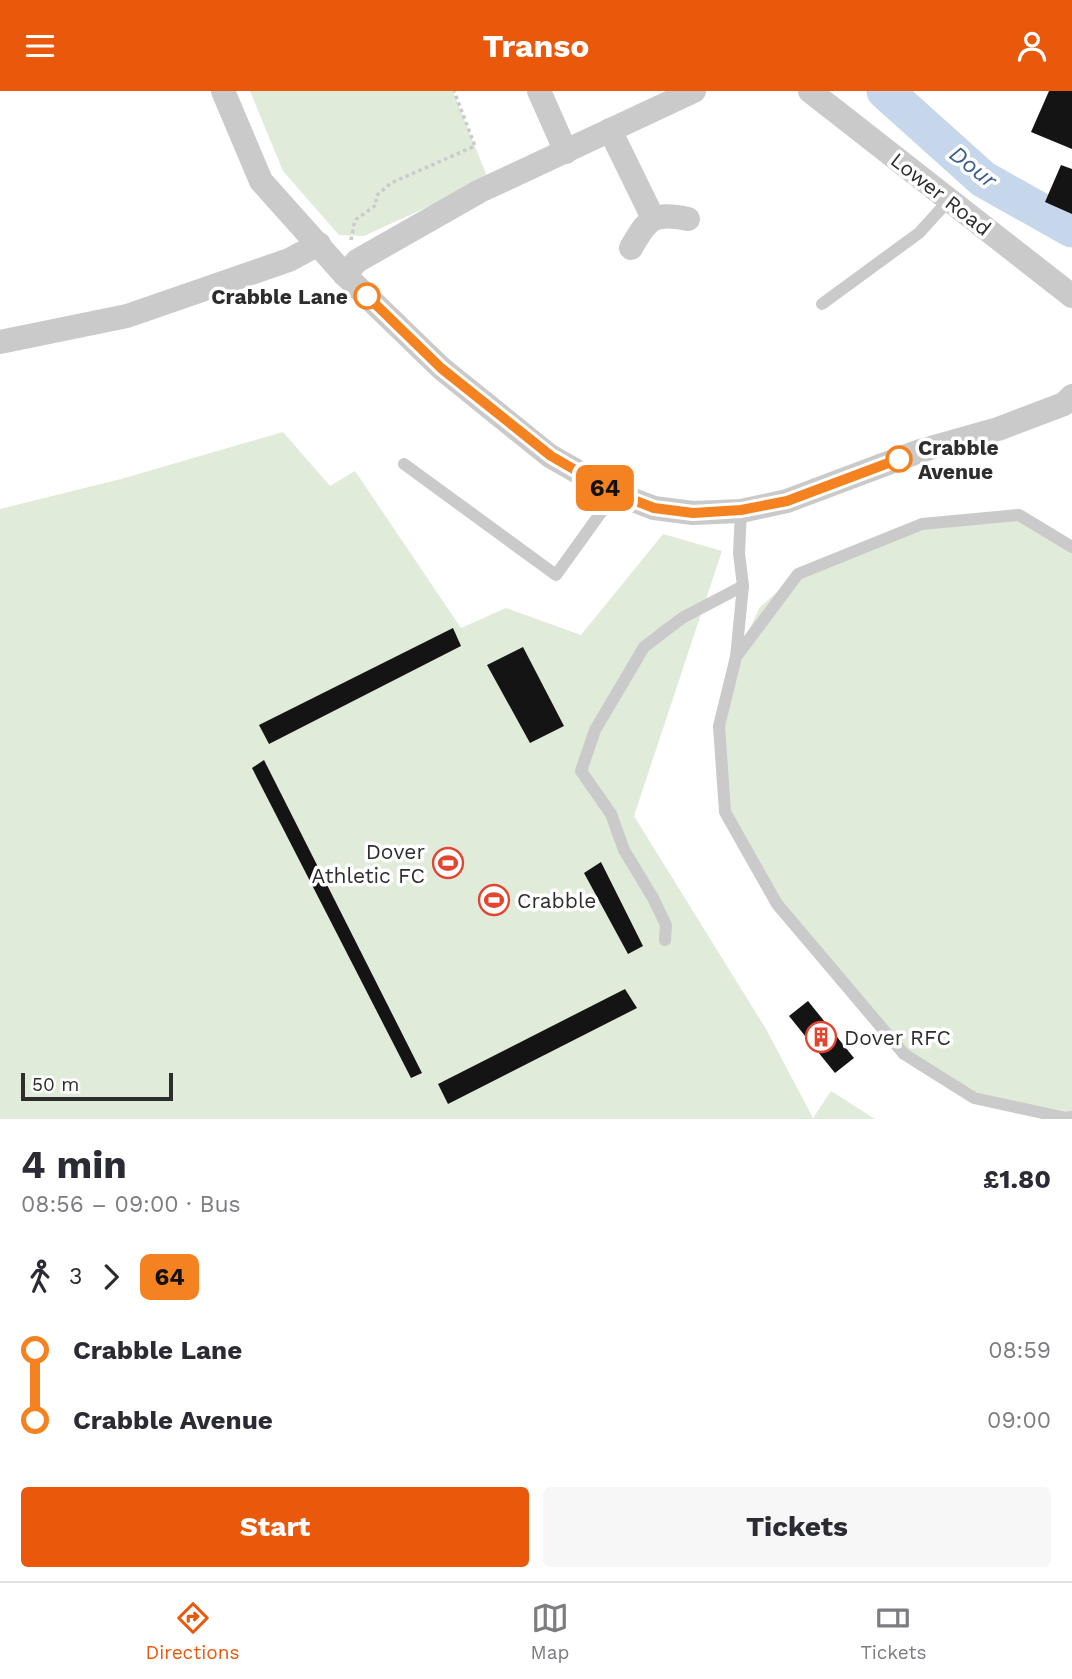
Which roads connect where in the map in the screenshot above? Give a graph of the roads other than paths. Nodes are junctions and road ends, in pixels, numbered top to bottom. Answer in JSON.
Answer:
{"nodes":[{"id":1,"x":223,"y":91,"type":"edge"},
{"id":2,"x":539,"y":91,"type":"edge"},
{"id":3,"x":694,"y":91,"type":"edge"},
{"id":4,"x":810,"y":91,"type":"edge"},
{"id":5,"x":610,"y":130,"type":"junction"},
{"id":6,"x":566,"y":152,"type":"junction"},
{"id":7,"x":949,"y":200,"type":"junction"},
{"id":8,"x":653,"y":218,"type":"junction"},
{"id":9,"x":688,"y":219,"type":"dead end"},
{"id":10,"x":319,"y":244,"type":"junction"},
{"id":11,"x":631,"y":248,"type":"dead end"},
{"id":12,"x":345,"y":275,"type":"junction"},
{"id":13,"x":1072,"y":296,"type":"edge"},
{"id":14,"x":822,"y":304,"type":"dead end"},
{"id":15,"x":0,"y":342,"type":"edge"},
{"id":16,"x":1069,"y":404,"type":"edge"},
{"id":17,"x":404,"y":464,"type":"dead end"},
{"id":18,"x":615,"y":493,"type":"junction"},
{"id":19,"x":741,"y":510,"type":"junction"},
{"id":20,"x":1072,"y":547,"type":"edge"},
{"id":21,"x":743,"y":586,"type":"junction"},
{"id":22,"x":736,"y":657,"type":"junction"},
{"id":23,"x":665,"y":940,"type":"dead end"},
{"id":24,"x":1072,"y":1117,"type":"edge"}],
"edges":[{"from":1,"to":10,"type":"street"},
{"from":2,"to":6,"type":"street"},
{"from":3,"to":5,"type":"street"},
{"from":4,"to":7,"type":"street","name":"Lower Road"},
{"from":5,"to":6,"type":"street"},
{"from":5,"to":8,"type":"street"},
{"from":6,"to":12,"type":"street"},
{"from":7,"to":13,"type":"street","name":"Lower Road"},
{"from":7,"to":14,"type":"lane"},
{"from":8,"to":9,"type":"street"},
{"from":8,"to":11,"type":"street"},
{"from":10,"to":12,"type":"street"},
{"from":10,"to":15,"type":"street"},
{"from":12,"to":18,"type":"street"},
{"from":16,"to":19,"type":"street"},
{"from":17,"to":18,"type":"lane"},
{"from":18,"to":19,"type":"street"},
{"from":19,"to":21,"type":"lane"},
{"from":20,"to":22,"type":"lane"},
{"from":21,"to":22,"type":"lane"},
{"from":21,"to":23,"type":"lane"},
{"from":22,"to":24,"type":"lane"}]}
